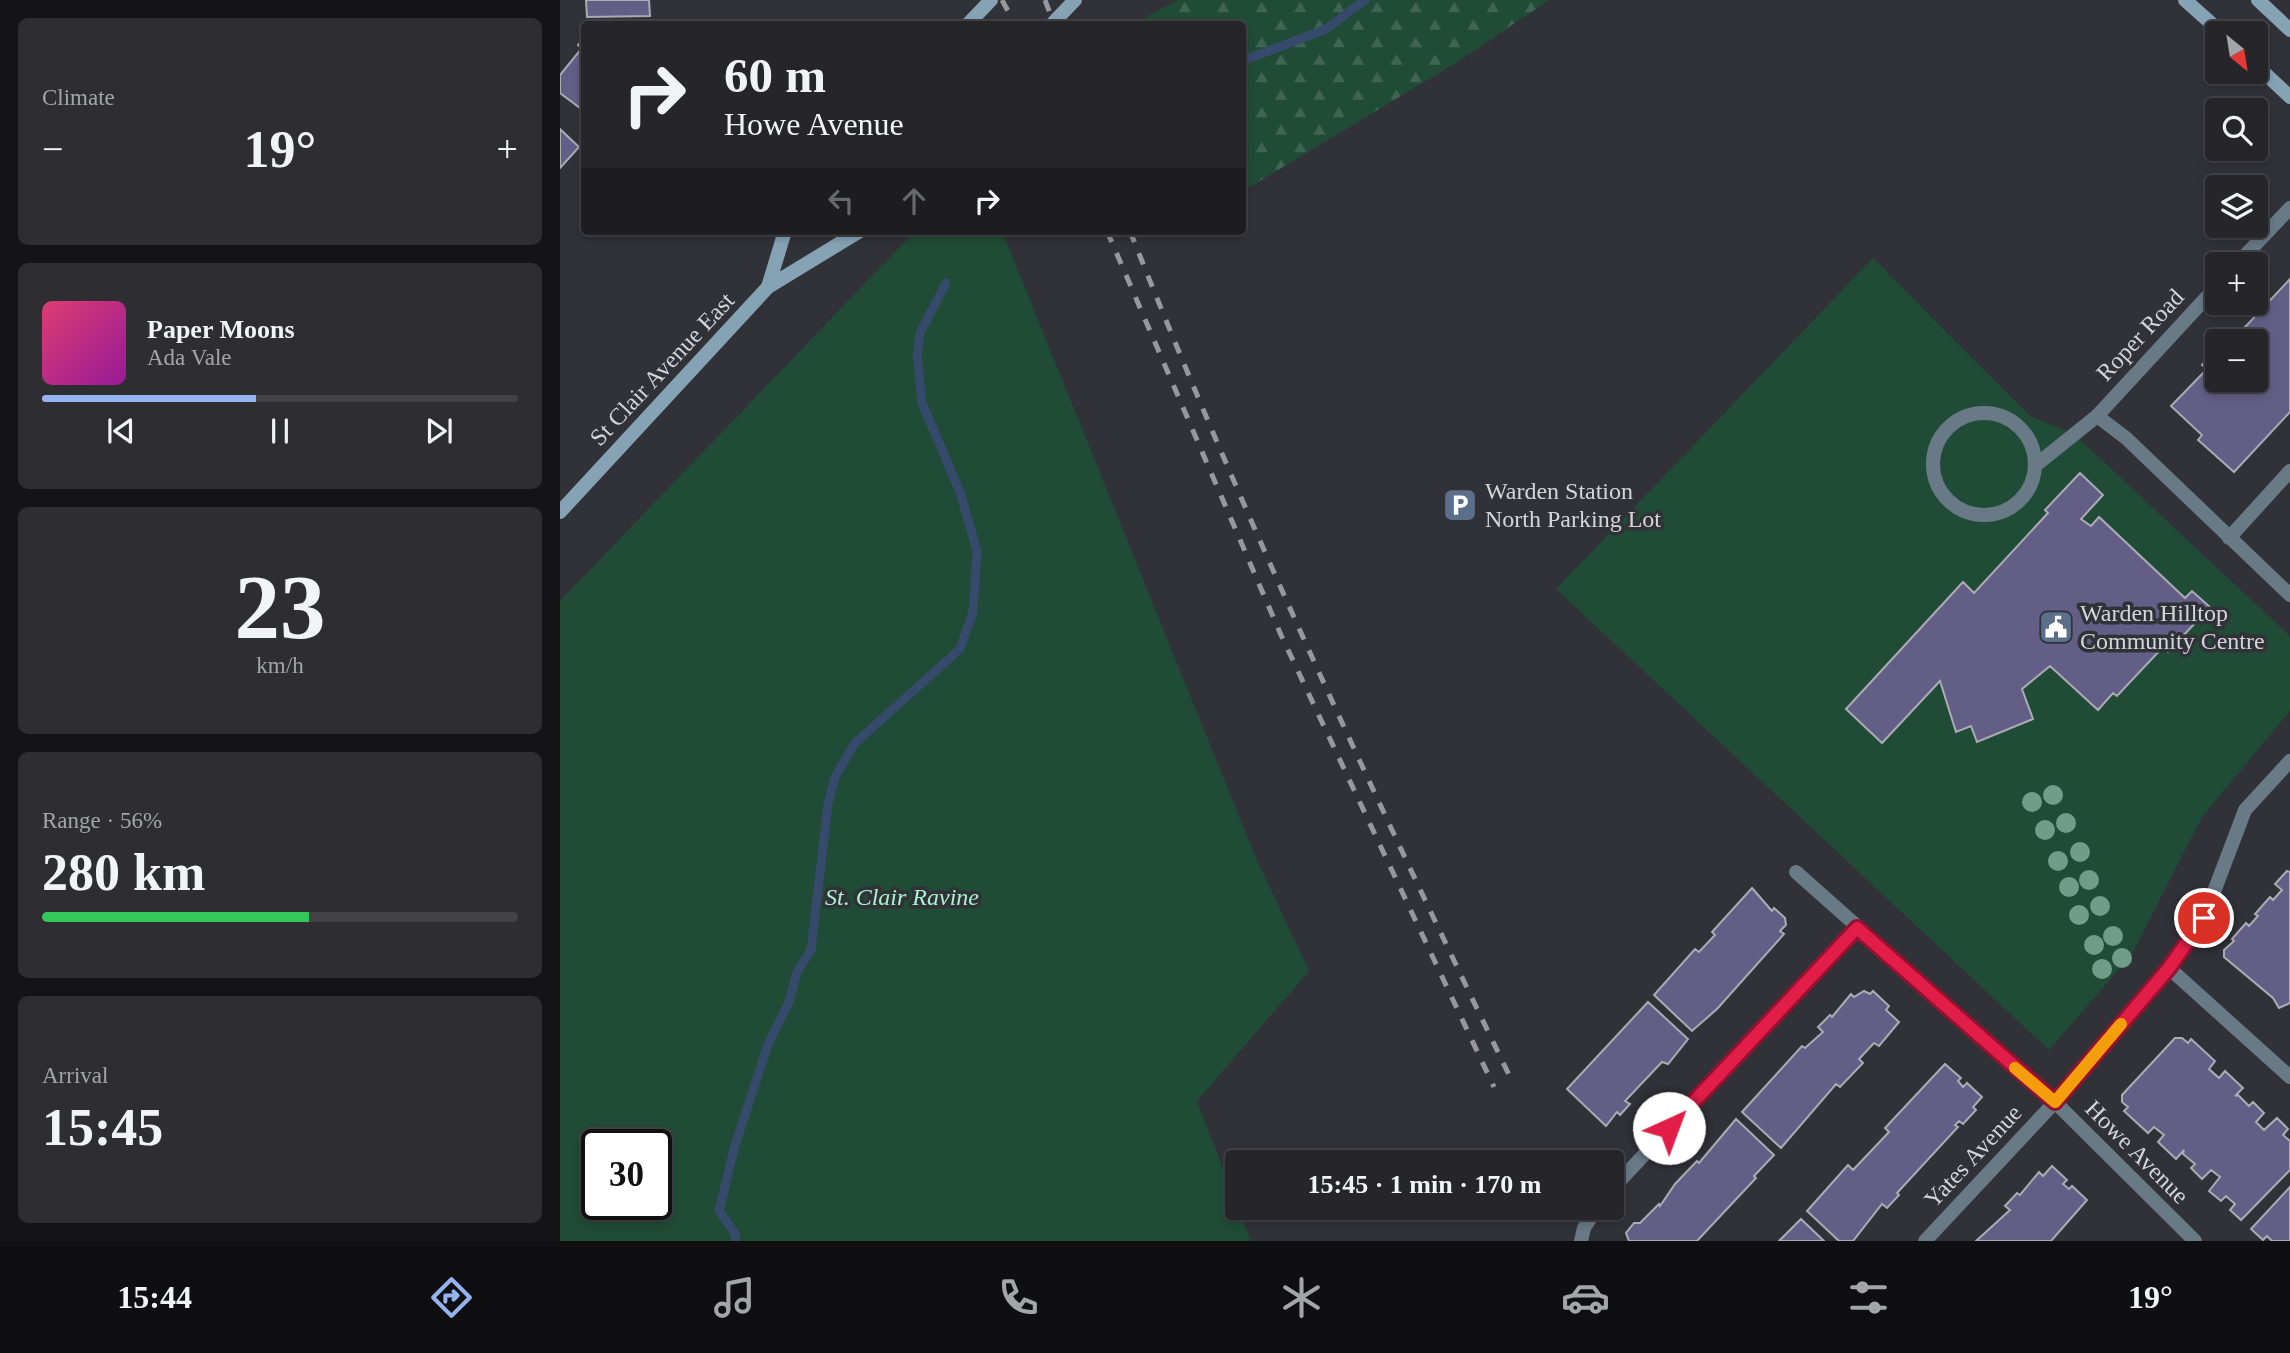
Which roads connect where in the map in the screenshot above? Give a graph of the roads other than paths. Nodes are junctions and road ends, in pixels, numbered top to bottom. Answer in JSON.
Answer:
{"nodes":[{"id":1,"x":991,"y":0,"type":"edge"},
{"id":2,"x":1075,"y":0,"type":"edge"},
{"id":3,"x":2185,"y":0,"type":"edge"},
{"id":4,"x":2258,"y":0,"type":"edge"},
{"id":5,"x":971,"y":21,"type":"edge"},
{"id":6,"x":1055,"y":21,"type":"edge"},
{"id":7,"x":2209,"y":21,"type":"edge"},
{"id":8,"x":2290,"y":30,"type":"edge"},
{"id":9,"x":2268,"y":76,"type":"edge"},
{"id":10,"x":2290,"y":97,"type":"edge"},
{"id":11,"x":2290,"y":208,"type":"edge"},
{"id":12,"x":784,"y":235,"type":"edge"},
{"id":13,"x":853,"y":235,"type":"edge"},
{"id":14,"x":2248,"y":252,"type":"edge"},
{"id":15,"x":768,"y":286,"type":"junction"},
{"id":16,"x":2205,"y":299,"type":"edge"},
{"id":17,"x":2096,"y":415,"type":"junction"},
{"id":18,"x":2036,"y":465,"type":"junction"},
{"id":19,"x":2290,"y":471,"type":"edge"},
{"id":20,"x":560,"y":512,"type":"edge"},
{"id":21,"x":2229,"y":538,"type":"junction"},
{"id":22,"x":2290,"y":595,"type":"edge"},
{"id":23,"x":2290,"y":761,"type":"edge"},
{"id":24,"x":1796,"y":872,"type":"dead end"},
{"id":25,"x":1857,"y":928,"type":"junction"},
{"id":26,"x":2169,"y":968,"type":"junction"},
{"id":27,"x":2290,"y":1077,"type":"edge"},
{"id":28,"x":2055,"y":1102,"type":"junction"},
{"id":29,"x":1624,"y":1176,"type":"edge"},
{"id":30,"x":1589,"y":1220,"type":"edge"},
{"id":31,"x":1581,"y":1241,"type":"edge"},
{"id":32,"x":1925,"y":1241,"type":"edge"},
{"id":33,"x":2195,"y":1241,"type":"edge"}],
"edges":[{"from":1,"to":5,"type":"main road"},
{"from":2,"to":6,"type":"main road"},
{"from":3,"to":7,"type":"main road"},
{"from":4,"to":8,"type":"main road"},
{"from":9,"to":10,"type":"main road"},
{"from":11,"to":14,"type":"street"},
{"from":12,"to":15,"type":"main road","name":"St Clair Avenue East"},
{"from":13,"to":15,"type":"main road","name":"St Clair Avenue East"},
{"from":15,"to":20,"type":"main road","name":"St Clair Avenue East"},
{"from":16,"to":17,"type":"street","name":"Roper Road"},
{"from":17,"to":18,"type":"street","name":"Roper Road"},
{"from":17,"to":21,"type":"street"},
{"from":18,"to":18,"type":"street"},
{"from":19,"to":21,"type":"street"},
{"from":21,"to":22,"type":"street"},
{"from":23,"to":26,"type":"street","name":"Yates Avenue"},
{"from":24,"to":25,"type":"street","name":"Howe Avenue"},
{"from":25,"to":28,"type":"street","name":"Howe Avenue"},
{"from":25,"to":29,"type":"street"},
{"from":26,"to":27,"type":"street"},
{"from":26,"to":28,"type":"street","name":"Yates Avenue"},
{"from":28,"to":32,"type":"street","name":"Yates Avenue"},
{"from":28,"to":33,"type":"street","name":"Howe Avenue"},
{"from":30,"to":31,"type":"street"}]}
